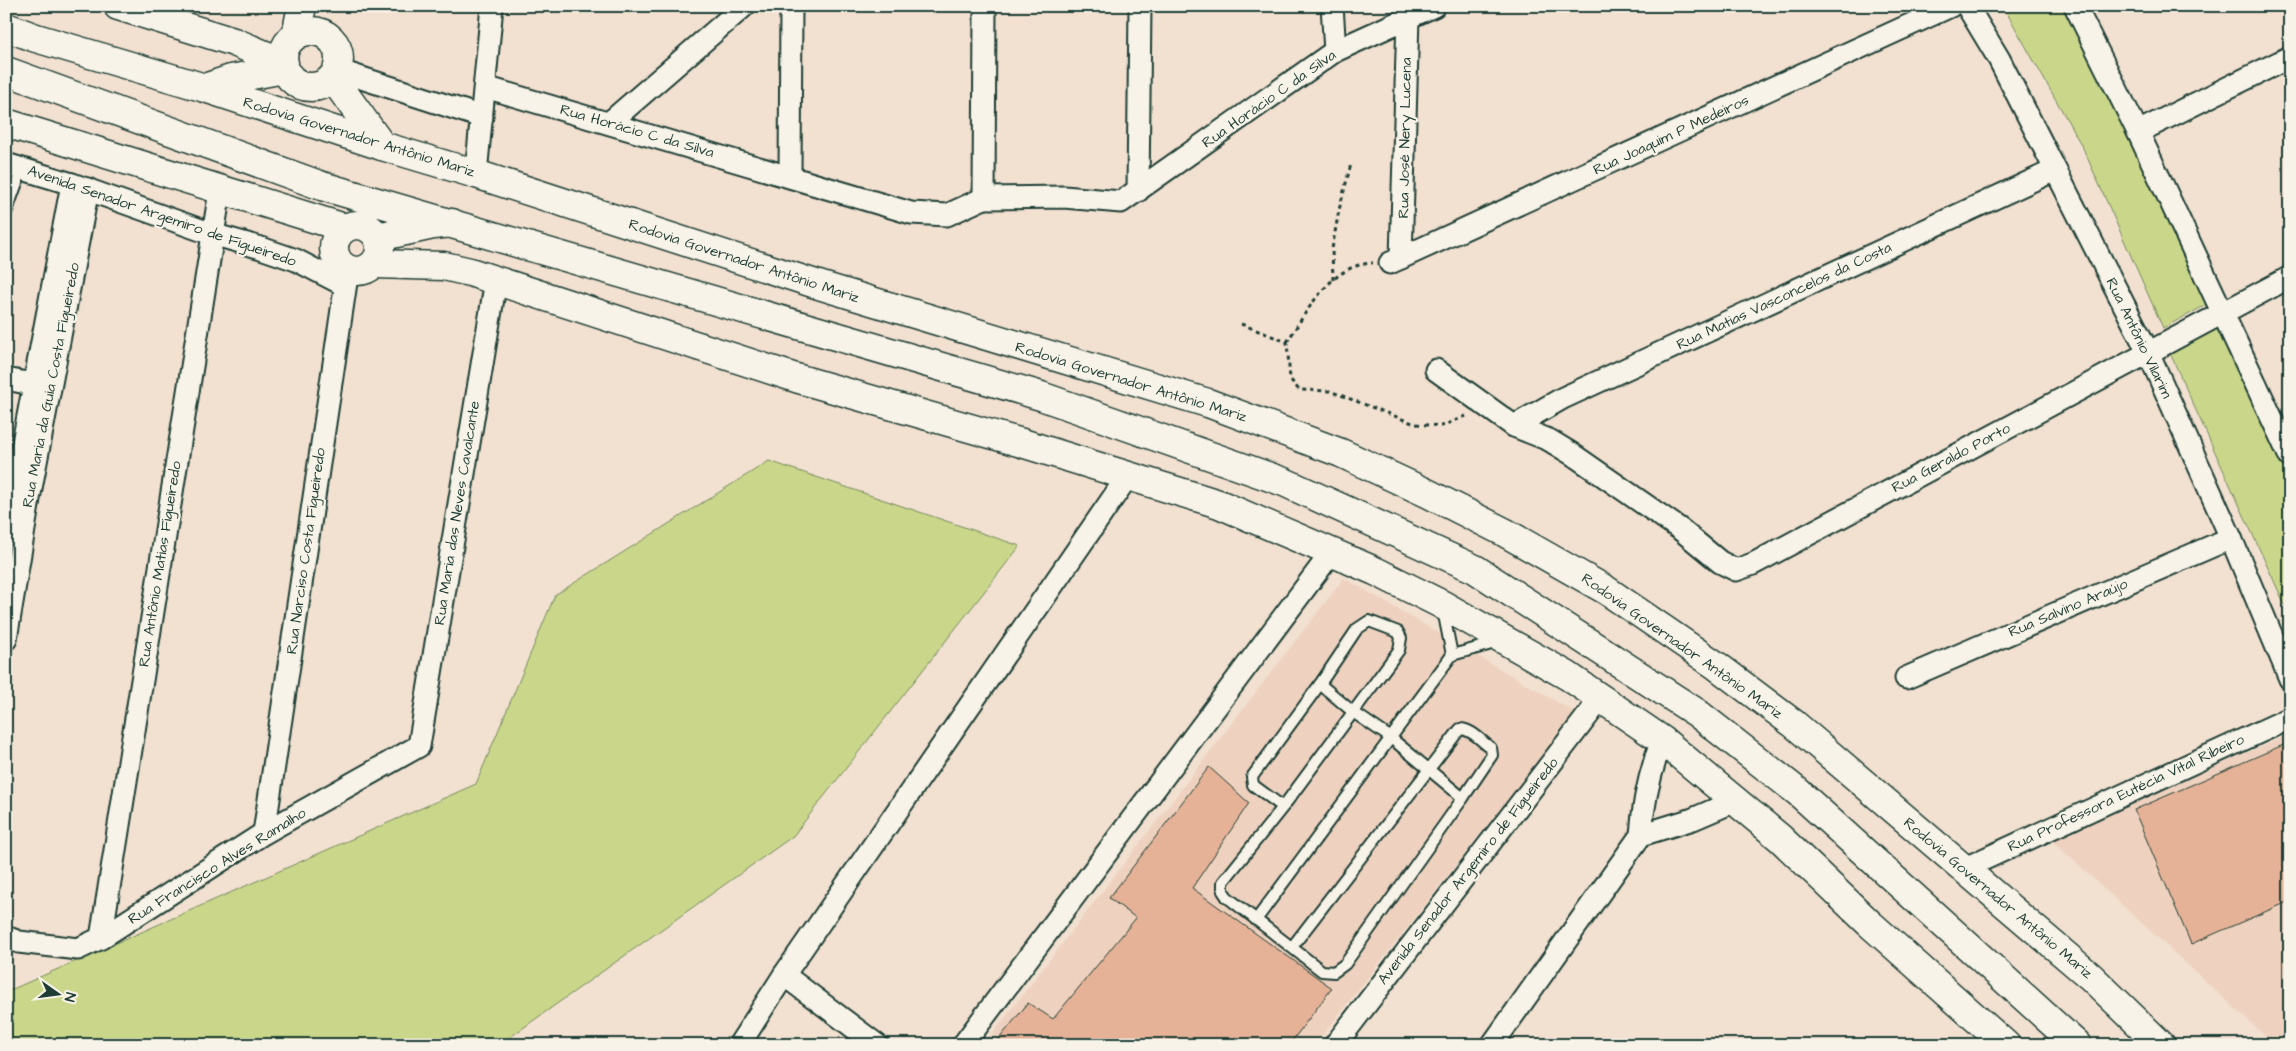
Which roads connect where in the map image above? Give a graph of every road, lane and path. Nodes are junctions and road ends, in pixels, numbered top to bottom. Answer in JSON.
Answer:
{"nodes":[{"id":1,"x":118,"y":6,"type":"edge"},
{"id":2,"x":302,"y":6,"type":"edge"},
{"id":3,"x":311,"y":6,"type":"edge"},
{"id":4,"x":492,"y":6,"type":"edge"},
{"id":5,"x":744,"y":6,"type":"edge"},
{"id":6,"x":792,"y":6,"type":"edge"},
{"id":7,"x":985,"y":6,"type":"edge"},
{"id":8,"x":1140,"y":6,"type":"edge"},
{"id":9,"x":1332,"y":6,"type":"edge"},
{"id":10,"x":1434,"y":6,"type":"edge"},
{"id":11,"x":1951,"y":6,"type":"edge"},
{"id":12,"x":1967,"y":6,"type":"edge"},
{"id":13,"x":2075,"y":6,"type":"edge"},
{"id":14,"x":1408,"y":17,"type":"junction"},
{"id":15,"x":6,"y":27,"type":"edge"},
{"id":16,"x":295,"y":48,"type":"junction"},
{"id":17,"x":1335,"y":51,"type":"junction"},
{"id":18,"x":2290,"y":57,"type":"edge"},
{"id":19,"x":6,"y":71,"type":"edge"},
{"id":20,"x":335,"y":74,"type":"junction"},
{"id":21,"x":485,"y":87,"type":"junction"},
{"id":22,"x":206,"y":88,"type":"junction"},
{"id":23,"x":482,"y":117,"type":"junction"},
{"id":24,"x":609,"y":122,"type":"junction"},
{"id":25,"x":6,"y":123,"type":"edge"},
{"id":26,"x":2138,"y":132,"type":"junction"},
{"id":27,"x":382,"y":146,"type":"junction"},
{"id":28,"x":1351,"y":164,"type":"dead end"},
{"id":29,"x":14,"y":166,"type":"edge"},
{"id":30,"x":2055,"y":170,"type":"junction"},
{"id":31,"x":476,"y":174,"type":"junction"},
{"id":32,"x":790,"y":176,"type":"junction"},
{"id":33,"x":80,"y":187,"type":"junction"},
{"id":34,"x":220,"y":191,"type":"junction"},
{"id":35,"x":1138,"y":191,"type":"junction"},
{"id":36,"x":984,"y":198,"type":"junction"},
{"id":37,"x":6,"y":213,"type":"edge"},
{"id":38,"x":452,"y":223,"type":"junction"},
{"id":39,"x":212,"y":234,"type":"junction"},
{"id":40,"x":378,"y":247,"type":"junction"},
{"id":41,"x":343,"y":258,"type":"junction"},
{"id":42,"x":1396,"y":261,"type":"junction"},
{"id":43,"x":2290,"y":277,"type":"edge"},
{"id":44,"x":496,"y":280,"type":"junction"},
{"id":45,"x":1333,"y":281,"type":"junction"},
{"id":46,"x":2221,"y":312,"type":"junction"},
{"id":47,"x":1241,"y":324,"type":"dead end"},
{"id":48,"x":1287,"y":342,"type":"junction"},
{"id":49,"x":2148,"y":352,"type":"junction"},
{"id":50,"x":1436,"y":370,"type":"dead end"},
{"id":51,"x":6,"y":380,"type":"edge"},
{"id":52,"x":41,"y":386,"type":"junction"},
{"id":53,"x":1468,"y":416,"type":"dead end"},
{"id":54,"x":1514,"y":426,"type":"junction"},
{"id":55,"x":2290,"y":457,"type":"edge"},
{"id":56,"x":1128,"y":476,"type":"junction"},
{"id":57,"x":16,"y":496,"type":"edge"},
{"id":58,"x":6,"y":532,"type":"edge"},
{"id":59,"x":2231,"y":538,"type":"junction"},
{"id":60,"x":1332,"y":552,"type":"junction"},
{"id":61,"x":1441,"y":604,"type":"junction"},
{"id":62,"x":6,"y":639,"type":"edge"},
{"id":63,"x":1506,"y":640,"type":"junction"},
{"id":64,"x":1452,"y":655,"type":"junction"},
{"id":65,"x":1906,"y":678,"type":"dead end"},
{"id":66,"x":2290,"y":679,"type":"edge"},
{"id":67,"x":1320,"y":684,"type":"junction"},
{"id":68,"x":1602,"y":697,"type":"junction"},
{"id":69,"x":1353,"y":712,"type":"junction"},
{"id":70,"x":2290,"y":718,"type":"edge"},
{"id":71,"x":1391,"y":738,"type":"junction"},
{"id":72,"x":1662,"y":740,"type":"junction"},
{"id":73,"x":419,"y":746,"type":"joint"},
{"id":74,"x":1429,"y":770,"type":"junction"},
{"id":75,"x":1463,"y":798,"type":"junction"},
{"id":76,"x":1736,"y":801,"type":"junction"},
{"id":77,"x":1283,"y":807,"type":"junction"},
{"id":78,"x":264,"y":833,"type":"junction"},
{"id":79,"x":1641,"y":835,"type":"junction"},
{"id":80,"x":1963,"y":869,"type":"junction"},
{"id":81,"x":1256,"y":920,"type":"junction"},
{"id":82,"x":6,"y":937,"type":"edge"},
{"id":83,"x":101,"y":938,"type":"junction"},
{"id":84,"x":1292,"y":948,"type":"junction"},
{"id":85,"x":784,"y":975,"type":"junction"},
{"id":86,"x":739,"y":1045,"type":"edge"},
{"id":87,"x":877,"y":1045,"type":"edge"},
{"id":88,"x":963,"y":1045,"type":"edge"},
{"id":89,"x":1335,"y":1045,"type":"edge"},
{"id":90,"x":1492,"y":1045,"type":"edge"},
{"id":91,"x":2006,"y":1045,"type":"edge"},
{"id":92,"x":2077,"y":1045,"type":"edge"},
{"id":93,"x":2161,"y":1045,"type":"edge"}],
"edges":[{"from":1,"to":16,"type":"main road"},
{"from":2,"to":16,"type":"main road"},
{"from":3,"to":16,"type":"main road"},
{"from":4,"to":21,"type":"street"},
{"from":5,"to":24,"type":"street"},
{"from":6,"to":32,"type":"street"},
{"from":7,"to":36,"type":"street"},
{"from":8,"to":35,"type":"street"},
{"from":9,"to":17,"type":"street"},
{"from":10,"to":14,"type":"street","name":"Rua Horácio C da Silva"},
{"from":11,"to":42,"type":"street","name":"Rua Joaquim P Medeiros"},
{"from":12,"to":30,"type":"street","name":"Rua Antônio Vilarim"},
{"from":13,"to":26,"type":"street"},
{"from":14,"to":17,"type":"street","name":"Rua Horácio C da Silva"},
{"from":14,"to":42,"type":"street","name":"Rua José Nery Lucena"},
{"from":15,"to":22,"type":"main road","name":"Rodovia Governador Antônio Mariz"},
{"from":16,"to":20,"type":"main road"},
{"from":16,"to":20,"type":"main road"},
{"from":16,"to":22,"type":"main road"},
{"from":17,"to":35,"type":"street","name":"Rua Horácio C da Silva"},
{"from":18,"to":26,"type":"street"},
{"from":19,"to":38,"type":"main road"},
{"from":20,"to":23,"type":"street"},
{"from":20,"to":27,"type":"main road"},
{"from":21,"to":23,"type":"street"},
{"from":21,"to":24,"type":"street","name":"Rua Horácio C da Silva"},
{"from":22,"to":27,"type":"main road","name":"Rodovia Governador Antônio Mariz"},
{"from":23,"to":31,"type":"street"},
{"from":24,"to":32,"type":"street","name":"Rua Horácio C da Silva"},
{"from":25,"to":34,"type":"main road"},
{"from":26,"to":46,"type":"street"},
{"from":27,"to":31,"type":"main road","name":"Rodovia Governador Antônio Mariz"},
{"from":28,"to":45,"type":"path"},
{"from":29,"to":33,"type":"street","name":"Avenida Senador Argemiro de Figueiredo"},
{"from":29,"to":37,"type":"lane"},
{"from":30,"to":49,"type":"street","name":"Rua Antônio Vilarim"},
{"from":30,"to":54,"type":"street","name":"Rua Matias Vasconcelos da Costa"},
{"from":31,"to":80,"type":"main road","name":"Rodovia Governador Antônio Mariz"},
{"from":32,"to":36,"type":"street","name":"Rua Horácio C da Silva"},
{"from":33,"to":39,"type":"street","name":"Avenida Senador Argemiro de Figueiredo"},
{"from":33,"to":52,"type":"street","name":"Rua Maria da Guia Costa Figueiredo"},
{"from":34,"to":39,"type":"street","name":"Rua Antônio Matias Figueiredo"},
{"from":34,"to":41,"type":"main road"},
{"from":35,"to":36,"type":"street","name":"Rua Horácio C da Silva"},
{"from":38,"to":40,"type":"main road"},
{"from":38,"to":92,"type":"main road"},
{"from":39,"to":41,"type":"street","name":"Avenida Senador Argemiro de Figueiredo"},
{"from":39,"to":83,"type":"street","name":"Rua Antônio Matias Figueiredo"},
{"from":40,"to":41,"type":"main road"},
{"from":40,"to":41,"type":"main road"},
{"from":40,"to":44,"type":"main road"},
{"from":41,"to":78,"type":"street","name":"Rua Narciso Costa Figueiredo"},
{"from":42,"to":45,"type":"path"},
{"from":43,"to":46,"type":"street","name":"Rua Geraldo Porto"},
{"from":44,"to":56,"type":"main road"},
{"from":44,"to":73,"type":"street","name":"Rua Maria das Neves Cavalcante"},
{"from":45,"to":48,"type":"path"},
{"from":46,"to":49,"type":"street","name":"Rua Geraldo Porto"},
{"from":46,"to":55,"type":"street"},
{"from":47,"to":48,"type":"path"},
{"from":48,"to":53,"type":"path"},
{"from":49,"to":54,"type":"street","name":"Rua Geraldo Porto"},
{"from":49,"to":59,"type":"street","name":"Rua Antônio Vilarim"},
{"from":50,"to":54,"type":"street"},
{"from":51,"to":52,"type":"street"},
{"from":52,"to":57,"type":"street","name":"Rua Maria da Guia Costa Figueiredo"},
{"from":56,"to":60,"type":"main road"},
{"from":56,"to":85,"type":"street"},
{"from":57,"to":58,"type":"street","name":"Rua Maria da Guia Costa Figueiredo"},
{"from":57,"to":62,"type":"street","name":"Rua Maria da Guia Costa Figueiredo"},
{"from":59,"to":65,"type":"street","name":"Rua Salvino Araújo"},
{"from":59,"to":66,"type":"street","name":"Rua Antônio Vilarim"},
{"from":60,"to":61,"type":"main road"},
{"from":60,"to":88,"type":"street"},
{"from":61,"to":63,"type":"main road"},
{"from":61,"to":64,"type":"lane"},
{"from":63,"to":64,"type":"lane"},
{"from":63,"to":68,"type":"main road"},
{"from":64,"to":71,"type":"lane"},
{"from":67,"to":69,"type":"lane"},
{"from":67,"to":69,"type":"lane"},
{"from":67,"to":77,"type":"lane"},
{"from":68,"to":72,"type":"main road"},
{"from":68,"to":89,"type":"street","name":"Avenida Senador Argemiro de Figueiredo"},
{"from":69,"to":71,"type":"lane"},
{"from":69,"to":77,"type":"lane"},
{"from":70,"to":80,"type":"street","name":"Rua Professora Eutécia Vital Ribeiro"},
{"from":71,"to":74,"type":"lane"},
{"from":71,"to":81,"type":"lane"},
{"from":72,"to":76,"type":"main road"},
{"from":72,"to":79,"type":"street"},
{"from":73,"to":78,"type":"street","name":"Rua Francisco Alves Ramalho"},
{"from":74,"to":75,"type":"lane"},
{"from":74,"to":75,"type":"lane"},
{"from":74,"to":84,"type":"lane"},
{"from":75,"to":84,"type":"lane"},
{"from":76,"to":79,"type":"street"},
{"from":76,"to":91,"type":"main road"},
{"from":77,"to":81,"type":"lane"},
{"from":78,"to":83,"type":"street","name":"Rua Francisco Alves Ramalho"},
{"from":79,"to":90,"type":"street"},
{"from":80,"to":93,"type":"main road","name":"Rodovia Governador Antônio Mariz"},
{"from":81,"to":84,"type":"lane"},
{"from":82,"to":83,"type":"street","name":"Rua Francisco Alves Ramalho"},
{"from":85,"to":86,"type":"street"},
{"from":85,"to":87,"type":"street"}]}
